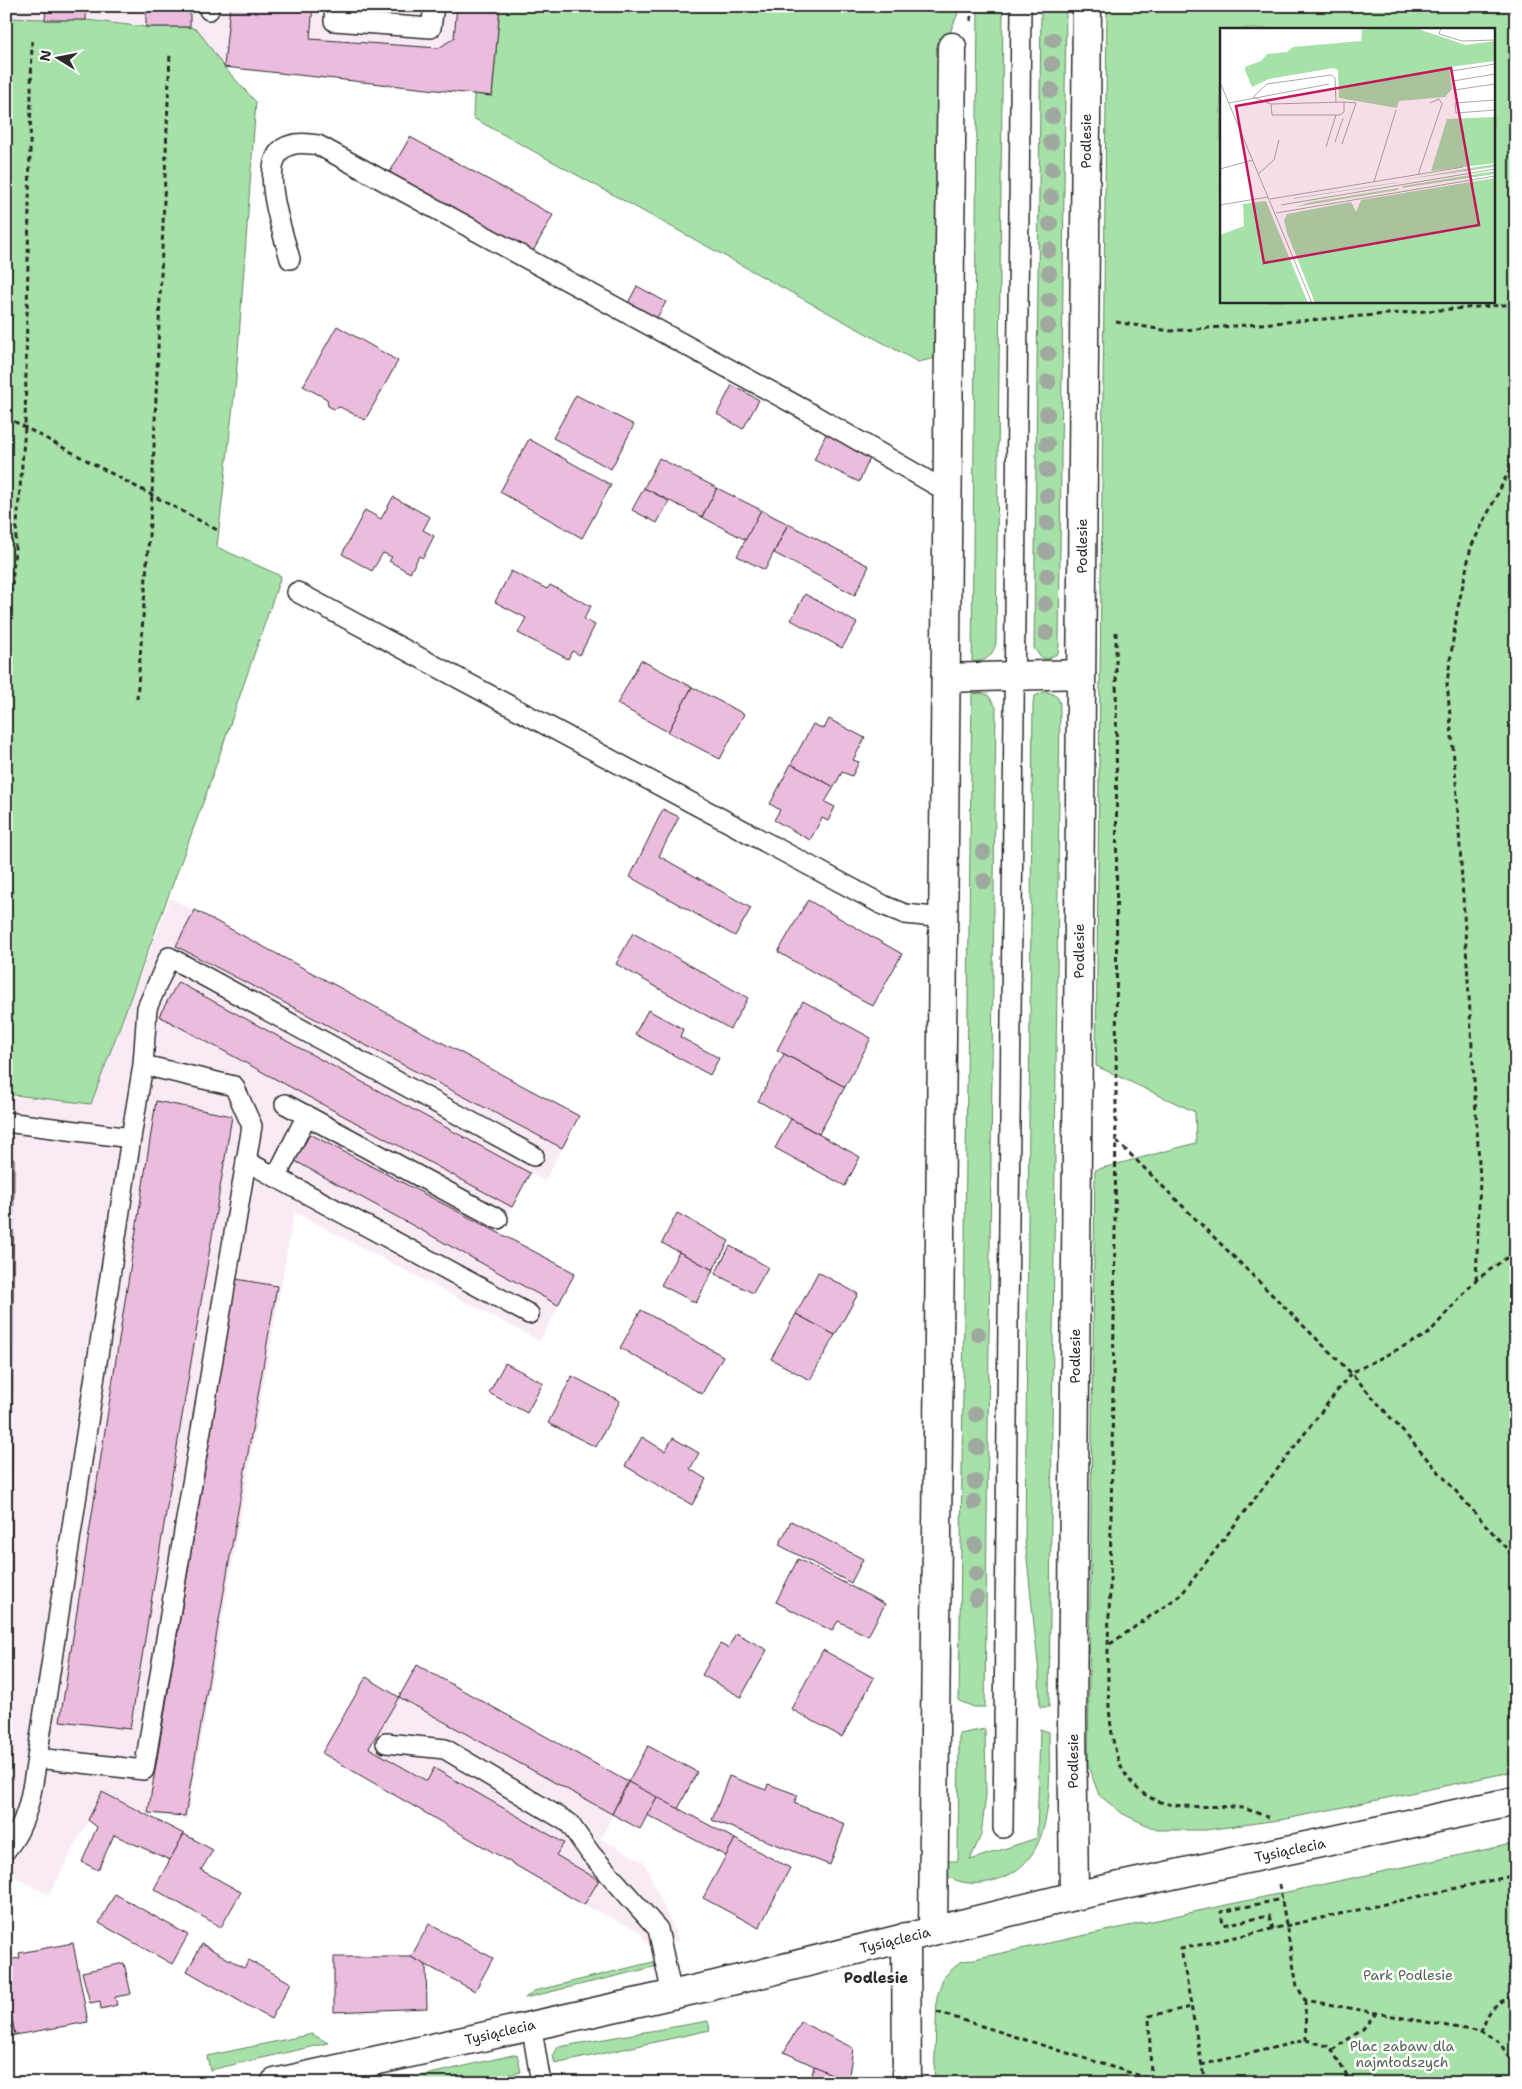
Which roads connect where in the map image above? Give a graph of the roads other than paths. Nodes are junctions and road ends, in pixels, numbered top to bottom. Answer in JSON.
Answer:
{"nodes":[{"id":1,"x":335,"y":6,"type":"edge"},
{"id":2,"x":434,"y":6,"type":"edge"},
{"id":3,"x":1021,"y":6,"type":"edge"},
{"id":4,"x":1087,"y":6,"type":"edge"},
{"id":5,"x":952,"y":47,"type":"dead end"},
{"id":6,"x":290,"y":259,"type":"dead end"},
{"id":7,"x":948,"y":489,"type":"junction"},
{"id":8,"x":297,"y":592,"type":"dead end"},
{"id":9,"x":1081,"y":674,"type":"junction"},
{"id":10,"x":1014,"y":675,"type":"junction"},
{"id":11,"x":946,"y":678,"type":"junction"},
{"id":12,"x":944,"y":918,"type":"junction"},
{"id":13,"x":143,"y":1065,"type":"junction"},
{"id":14,"x":285,"y":1104,"type":"dead end"},
{"id":15,"x":307,"y":1115,"type":"junction"},
{"id":16,"x":6,"y":1122,"type":"edge"},
{"id":17,"x":131,"y":1138,"type":"junction"},
{"id":18,"x":534,"y":1156,"type":"dead end"},
{"id":19,"x":246,"y":1161,"type":"junction"},
{"id":20,"x":276,"y":1177,"type":"junction"},
{"id":21,"x":498,"y":1219,"type":"dead end"},
{"id":22,"x":529,"y":1314,"type":"dead end"},
{"id":23,"x":386,"y":1743,"type":"dead end"},
{"id":24,"x":37,"y":1758,"type":"junction"},
{"id":25,"x":1516,"y":1801,"type":"edge"},
{"id":26,"x":1003,"y":1828,"type":"dead end"},
{"id":27,"x":6,"y":1850,"type":"edge"},
{"id":28,"x":1074,"y":1896,"type":"junction"},
{"id":29,"x":932,"y":1930,"type":"junction"},
{"id":30,"x":906,"y":1937,"type":"junction"},
{"id":31,"x":672,"y":1995,"type":"junction"},
{"id":32,"x":531,"y":2024,"type":"junction"},
{"id":33,"x":275,"y":2083,"type":"edge"},
{"id":34,"x":541,"y":2083,"type":"edge"},
{"id":35,"x":907,"y":2083,"type":"edge"}],
"edges":[{"from":1,"to":2,"type":"lane"},
{"from":3,"to":10,"type":"lane"},
{"from":4,"to":9,"type":"street","name":"Podlesie"},
{"from":5,"to":7,"type":"street"},
{"from":6,"to":7,"type":"lane"},
{"from":7,"to":11,"type":"street"},
{"from":8,"to":12,"type":"lane"},
{"from":9,"to":10,"type":"street"},
{"from":9,"to":28,"type":"street","name":"Podlesie"},
{"from":10,"to":11,"type":"street"},
{"from":10,"to":26,"type":"lane"},
{"from":11,"to":12,"type":"street"},
{"from":12,"to":29,"type":"street"},
{"from":13,"to":17,"type":"lane"},
{"from":13,"to":18,"type":"lane"},
{"from":13,"to":19,"type":"lane"},
{"from":14,"to":15,"type":"lane"},
{"from":15,"to":20,"type":"lane"},
{"from":15,"to":21,"type":"lane"},
{"from":16,"to":17,"type":"lane"},
{"from":17,"to":24,"type":"lane"},
{"from":19,"to":20,"type":"lane"},
{"from":19,"to":24,"type":"lane"},
{"from":20,"to":22,"type":"lane"},
{"from":23,"to":31,"type":"lane"},
{"from":24,"to":27,"type":"lane"},
{"from":25,"to":28,"type":"street","name":"Tysiąclecia"},
{"from":28,"to":29,"type":"street","name":"Tysiąclecia"},
{"from":29,"to":30,"type":"street","name":"Tysiąclecia"},
{"from":30,"to":31,"type":"street","name":"Tysiąclecia"},
{"from":30,"to":35,"type":"street"},
{"from":31,"to":32,"type":"street","name":"Tysiąclecia"},
{"from":32,"to":33,"type":"street","name":"Tysiąclecia"},
{"from":32,"to":34,"type":"lane"}]}
